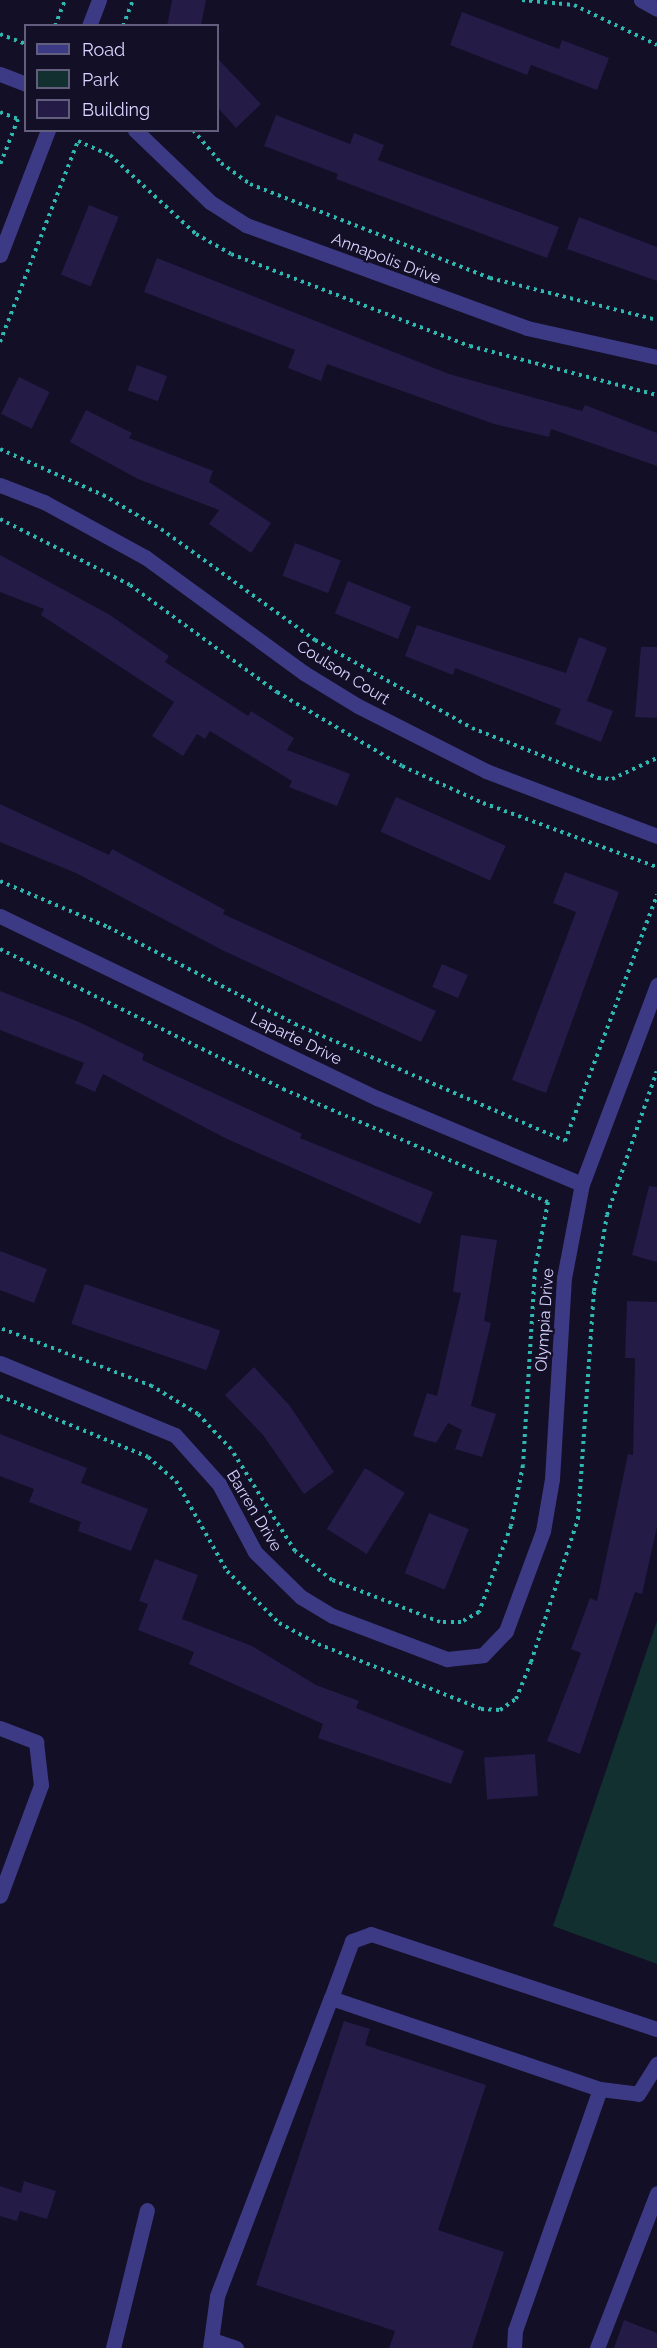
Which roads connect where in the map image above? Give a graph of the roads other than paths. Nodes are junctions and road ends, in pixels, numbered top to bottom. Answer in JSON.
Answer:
{"nodes":[{"id":1,"x":99,"y":0,"type":"edge"},
{"id":2,"x":641,"y":0,"type":"edge"},
{"id":3,"x":657,"y":9,"type":"edge"},
{"id":4,"x":90,"y":24,"type":"edge"},
{"id":5,"x":0,"y":74,"type":"edge"},
{"id":6,"x":24,"y":83,"type":"edge"},
{"id":7,"x":47,"y":132,"type":"edge"},
{"id":8,"x":137,"y":132,"type":"edge"},
{"id":9,"x":0,"y":255,"type":"edge"},
{"id":10,"x":657,"y":357,"type":"edge"},
{"id":11,"x":0,"y":485,"type":"edge"},
{"id":12,"x":657,"y":836,"type":"edge"},
{"id":13,"x":0,"y":916,"type":"edge"},
{"id":14,"x":657,"y":985,"type":"edge"},
{"id":15,"x":582,"y":1184,"type":"junction"},
{"id":16,"x":0,"y":1363,"type":"edge"},
{"id":17,"x":483,"y":1655,"type":"joint"},
{"id":18,"x":0,"y":1728,"type":"edge"},
{"id":19,"x":0,"y":1896,"type":"edge"},
{"id":20,"x":331,"y":1998,"type":"junction"},
{"id":21,"x":657,"y":2029,"type":"edge"},
{"id":22,"x":657,"y":2064,"type":"edge"},
{"id":23,"x":600,"y":2089,"type":"junction"},
{"id":24,"x":657,"y":2193,"type":"edge"},
{"id":25,"x":147,"y":2211,"type":"dead end"},
{"id":26,"x":212,"y":2344,"type":"edge"},
{"id":27,"x":113,"y":2348,"type":"edge"},
{"id":28,"x":236,"y":2348,"type":"edge"},
{"id":29,"x":514,"y":2348,"type":"edge"},
{"id":30,"x":597,"y":2348,"type":"edge"}],
"edges":[{"from":1,"to":4,"type":"street"},
{"from":2,"to":3,"type":"street"},
{"from":5,"to":6,"type":"street"},
{"from":7,"to":9,"type":"street"},
{"from":8,"to":10,"type":"street","name":"Annapolis Drive"},
{"from":11,"to":12,"type":"street","name":"Coulson Court"},
{"from":13,"to":15,"type":"street","name":"Laparte Drive"},
{"from":14,"to":15,"type":"street","name":"Olympia Drive"},
{"from":15,"to":17,"type":"street","name":"Olympia Drive"},
{"from":16,"to":17,"type":"street","name":"Barren Drive"},
{"from":18,"to":19,"type":"street"},
{"from":20,"to":21,"type":"street"},
{"from":20,"to":23,"type":"street"},
{"from":20,"to":26,"type":"street"},
{"from":22,"to":23,"type":"street"},
{"from":23,"to":29,"type":"street"},
{"from":24,"to":30,"type":"street"},
{"from":25,"to":27,"type":"street"},
{"from":26,"to":28,"type":"street"}]}
